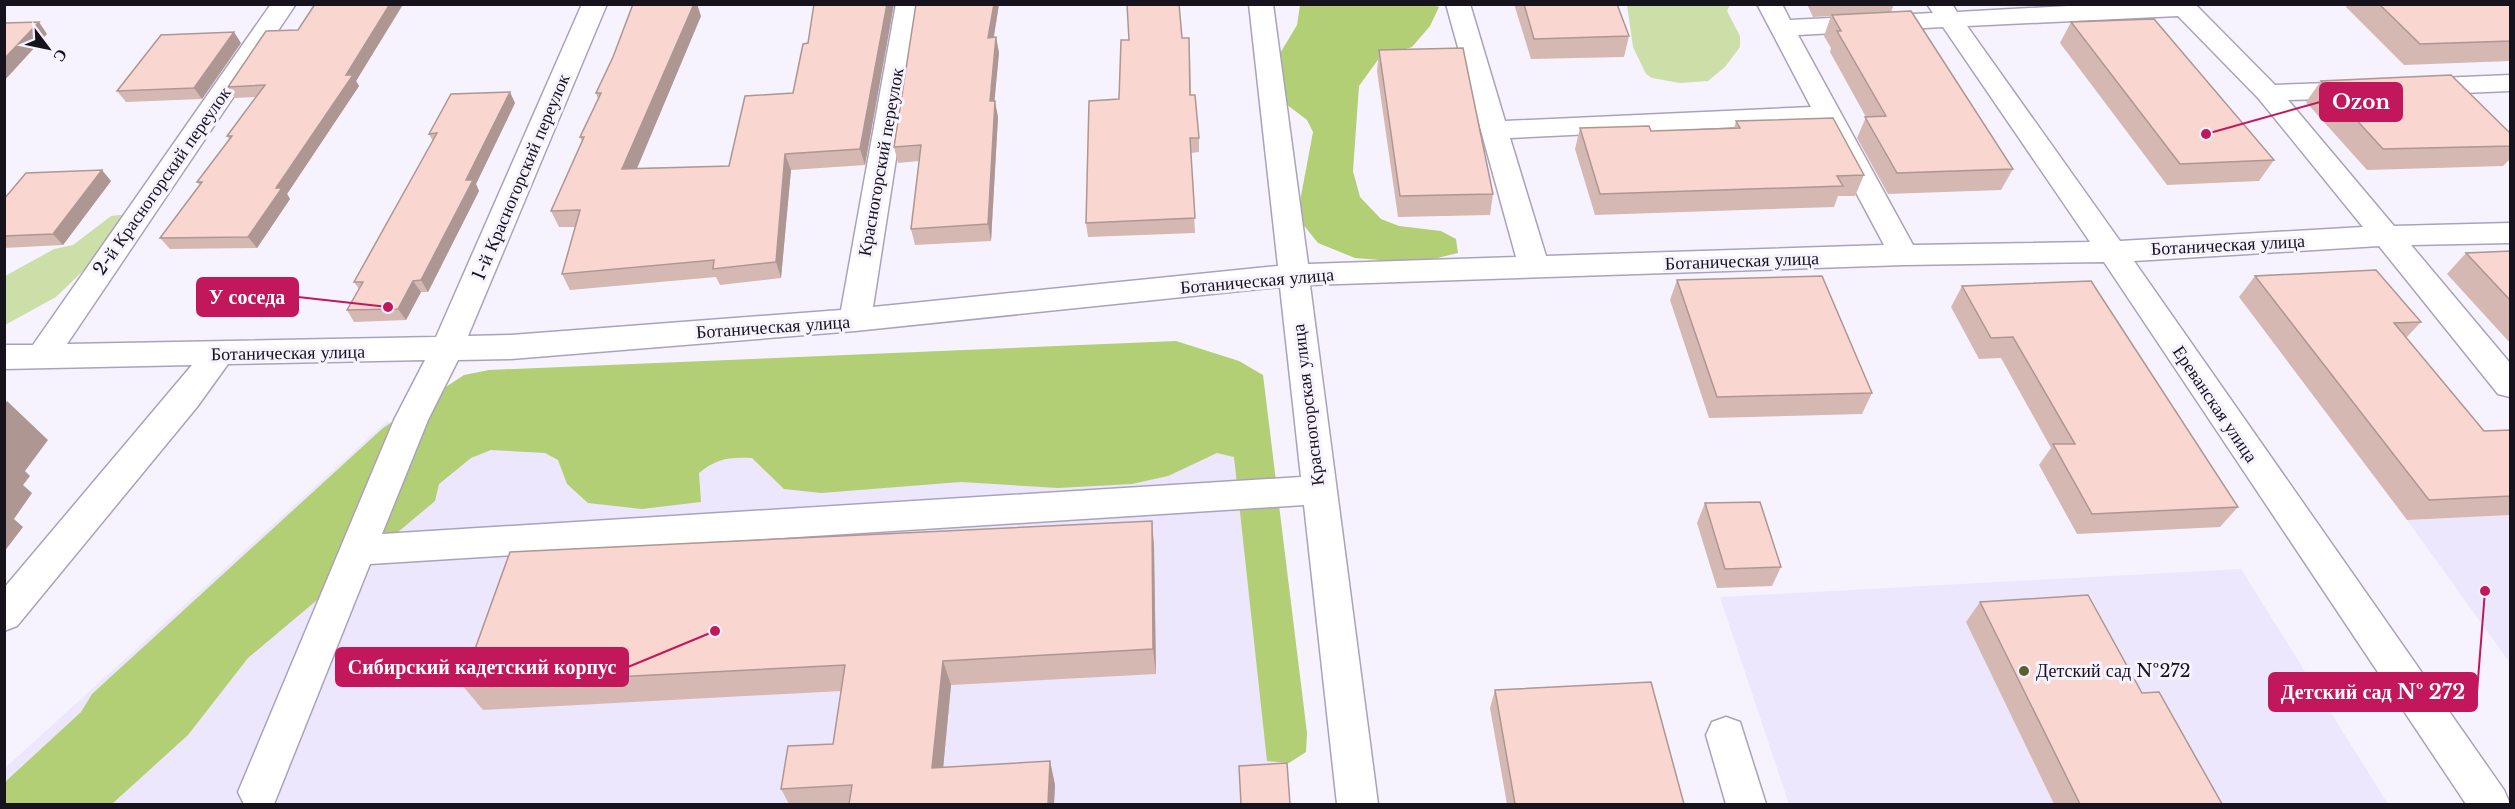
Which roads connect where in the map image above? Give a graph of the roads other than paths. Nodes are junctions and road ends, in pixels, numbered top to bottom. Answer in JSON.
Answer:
{"nodes":[{"id":1,"x":284,"y":4,"type":"edge"},
{"id":2,"x":595,"y":4,"type":"edge"},
{"id":3,"x":908,"y":4,"type":"edge"},
{"id":4,"x":1261,"y":4,"type":"edge"},
{"id":5,"x":1458,"y":4,"type":"edge"},
{"id":6,"x":1944,"y":12,"type":"edge"},
{"id":7,"x":1775,"y":16,"type":"edge"},
{"id":8,"x":2511,"y":83,"type":"edge"},
{"id":9,"x":2268,"y":93,"type":"junction"},
{"id":10,"x":1828,"y":114,"type":"junction"},
{"id":11,"x":1494,"y":130,"type":"junction"},
{"id":12,"x":2511,"y":233,"type":"edge"},
{"id":13,"x":2388,"y":236,"type":"junction"},
{"id":14,"x":2112,"y":252,"type":"junction"},
{"id":15,"x":1904,"y":255,"type":"junction"},
{"id":16,"x":1534,"y":268,"type":"junction"},
{"id":17,"x":1293,"y":275,"type":"junction"},
{"id":18,"x":855,"y":320,"type":"junction"},
{"id":19,"x":447,"y":349,"type":"junction"},
{"id":20,"x":218,"y":354,"type":"junction"},
{"id":21,"x":4,"y":357,"type":"edge"},
{"id":22,"x":41,"y":358,"type":"junction"},
{"id":23,"x":2511,"y":386,"type":"edge"},
{"id":24,"x":1318,"y":490,"type":"junction"},
{"id":25,"x":357,"y":550,"type":"junction"},
{"id":26,"x":4,"y":615,"type":"edge"},
{"id":27,"x":1726,"y":735,"type":"dead end"},
{"id":28,"x":259,"y":792,"type":"dead end"},
{"id":29,"x":1358,"y":804,"type":"edge"},
{"id":30,"x":1746,"y":804,"type":"edge"},
{"id":31,"x":2489,"y":804,"type":"edge"}],
"edges":[{"from":1,"to":22,"type":"street","name":"2-й Красногорский переулок"},
{"from":2,"to":19,"type":"street","name":"1-й Красногорский переулок"},
{"from":3,"to":18,"type":"street","name":"Красногорский переулок"},
{"from":4,"to":17,"type":"street","name":"Красногорская улица"},
{"from":5,"to":11,"type":"street"},
{"from":6,"to":7,"type":"street"},
{"from":6,"to":9,"type":"street"},
{"from":6,"to":14,"type":"street","name":"Ереванская улица"},
{"from":7,"to":10,"type":"street"},
{"from":8,"to":9,"type":"street"},
{"from":9,"to":13,"type":"street"},
{"from":10,"to":11,"type":"street"},
{"from":10,"to":15,"type":"street"},
{"from":11,"to":16,"type":"street"},
{"from":12,"to":13,"type":"street","name":"Ботаническая улица"},
{"from":13,"to":14,"type":"street","name":"Ботаническая улица"},
{"from":13,"to":23,"type":"street"},
{"from":14,"to":15,"type":"street","name":"Ботаническая улица"},
{"from":14,"to":31,"type":"street","name":"Ереванская улица"},
{"from":15,"to":16,"type":"street","name":"Ботаническая улица"},
{"from":16,"to":17,"type":"street","name":"Ботаническая улица"},
{"from":17,"to":18,"type":"street","name":"Ботаническая улица"},
{"from":17,"to":24,"type":"street","name":"Красногорская улица"},
{"from":18,"to":19,"type":"street","name":"Ботаническая улица"},
{"from":19,"to":20,"type":"street","name":"Ботаническая улица"},
{"from":19,"to":25,"type":"street","name":"1-й Красногорский переулок"},
{"from":20,"to":22,"type":"street","name":"Ботаническая улица"},
{"from":20,"to":26,"type":"street"},
{"from":21,"to":22,"type":"street","name":"Ботаническая улица"},
{"from":24,"to":25,"type":"street"},
{"from":24,"to":29,"type":"street","name":"Красногорская улица"},
{"from":25,"to":28,"type":"street","name":"1-й Красногорский переулок"},
{"from":27,"to":30,"type":"street"}]}
